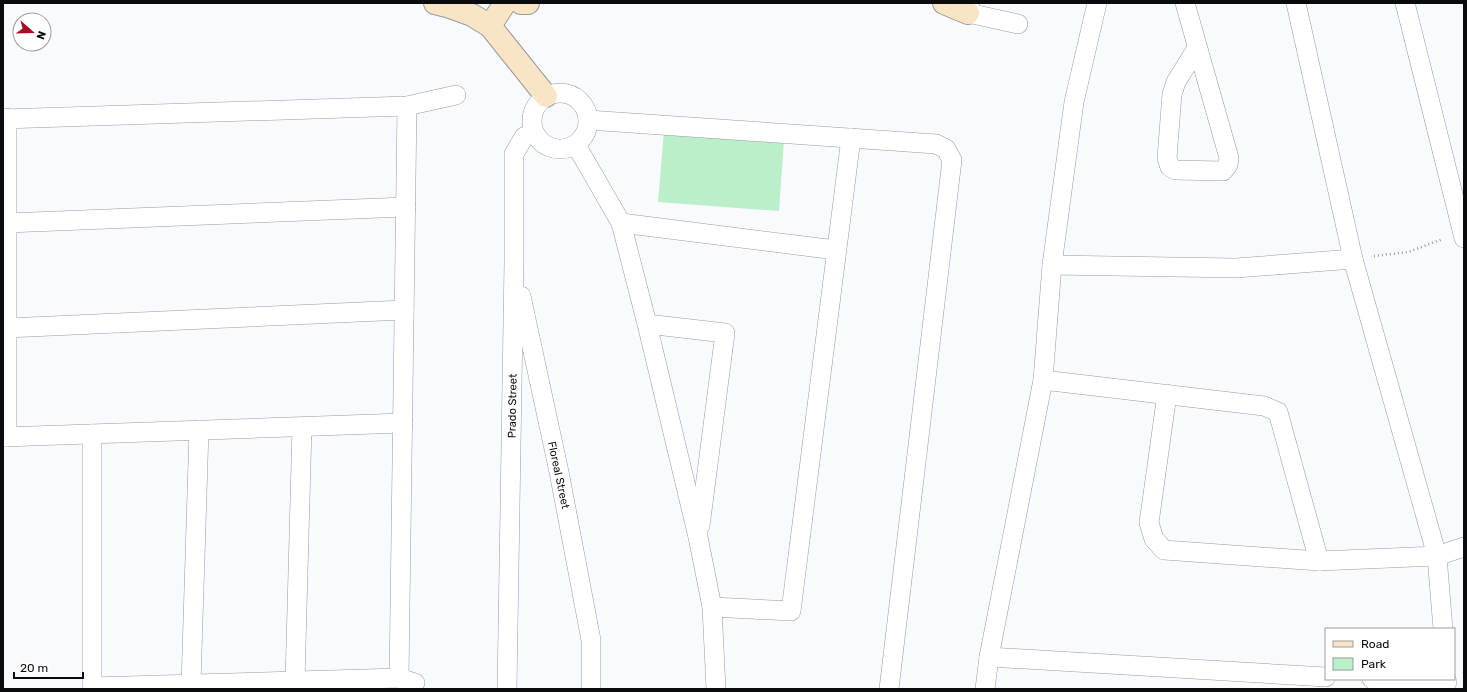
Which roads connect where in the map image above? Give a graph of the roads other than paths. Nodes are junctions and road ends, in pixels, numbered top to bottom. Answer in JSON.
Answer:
{"nodes":[{"id":1,"x":435,"y":3,"type":"edge"},
{"id":2,"x":506,"y":3,"type":"edge"},
{"id":3,"x":521,"y":3,"type":"edge"},
{"id":4,"x":528,"y":3,"type":"edge"},
{"id":5,"x":944,"y":3,"type":"edge"},
{"id":6,"x":1097,"y":3,"type":"edge"},
{"id":7,"x":1185,"y":3,"type":"edge"},
{"id":8,"x":1296,"y":3,"type":"edge"},
{"id":9,"x":1406,"y":3,"type":"edge"},
{"id":10,"x":969,"y":8,"type":"edge"},
{"id":11,"x":1018,"y":24,"type":"dead end"},
{"id":12,"x":490,"y":26,"type":"junction"},
{"id":13,"x":1197,"y":48,"type":"junction"},
{"id":14,"x":456,"y":95,"type":"dead end"},
{"id":15,"x":546,"y":96,"type":"junction"},
{"id":16,"x":407,"y":106,"type":"junction"},
{"id":17,"x":5,"y":118,"type":"edge"},
{"id":18,"x":588,"y":120,"type":"junction"},
{"id":19,"x":533,"y":132,"type":"junction"},
{"id":20,"x":851,"y":138,"type":"junction"},
{"id":21,"x":576,"y":145,"type":"junction"},
{"id":22,"x":406,"y":207,"type":"junction"},
{"id":23,"x":7,"y":223,"type":"junction"},
{"id":24,"x":621,"y":223,"type":"junction"},
{"id":25,"x":1463,"y":235,"type":"edge"},
{"id":26,"x":836,"y":250,"type":"junction"},
{"id":27,"x":1353,"y":259,"type":"junction"},
{"id":28,"x":514,"y":263,"type":"junction"},
{"id":29,"x":1052,"y":265,"type":"junction"},
{"id":30,"x":404,"y":310,"type":"junction"},
{"id":31,"x":647,"y":324,"type":"junction"},
{"id":32,"x":7,"y":328,"type":"junction"},
{"id":33,"x":1043,"y":380,"type":"junction"},
{"id":34,"x":1167,"y":394,"type":"junction"},
{"id":35,"x":403,"y":424,"type":"junction"},
{"id":36,"x":302,"y":427,"type":"junction"},
{"id":37,"x":199,"y":430,"type":"junction"},
{"id":38,"x":92,"y":434,"type":"junction"},
{"id":39,"x":5,"y":437,"type":"edge"},
{"id":40,"x":698,"y":537,"type":"junction"},
{"id":41,"x":1464,"y":548,"type":"edge"},
{"id":42,"x":1437,"y":556,"type":"junction"},
{"id":43,"x":1319,"y":561,"type":"junction"},
{"id":44,"x":712,"y":607,"type":"junction"},
{"id":45,"x":1443,"y":628,"type":"edge"},
{"id":46,"x":989,"y":657,"type":"junction"},
{"id":47,"x":1325,"y":677,"type":"edge"},
{"id":48,"x":1390,"y":680,"type":"edge"},
{"id":49,"x":296,"y":681,"type":"junction"},
{"id":50,"x":1446,"y":683,"type":"edge"},
{"id":51,"x":191,"y":684,"type":"junction"},
{"id":52,"x":507,"y":689,"type":"edge"},
{"id":53,"x":591,"y":689,"type":"edge"},
{"id":54,"x":716,"y":689,"type":"edge"},
{"id":55,"x":889,"y":689,"type":"edge"},
{"id":56,"x":985,"y":689,"type":"edge"}],
"edges":[{"from":1,"to":12,"type":"street"},
{"from":2,"to":12,"type":"street"},
{"from":3,"to":4,"type":"street"},
{"from":5,"to":10,"type":"street"},
{"from":6,"to":29,"type":"street"},
{"from":7,"to":13,"type":"street"},
{"from":8,"to":27,"type":"street"},
{"from":9,"to":25,"type":"street"},
{"from":10,"to":11,"type":"street"},
{"from":12,"to":15,"type":"street"},
{"from":13,"to":13,"type":"street"},
{"from":14,"to":16,"type":"street"},
{"from":15,"to":18,"type":"street"},
{"from":15,"to":19,"type":"street"},
{"from":16,"to":17,"type":"street"},
{"from":16,"to":22,"type":"street"},
{"from":17,"to":23,"type":"street"},
{"from":18,"to":20,"type":"street"},
{"from":18,"to":21,"type":"street"},
{"from":19,"to":21,"type":"street"},
{"from":19,"to":28,"type":"street","name":"Prado Street"},
{"from":20,"to":26,"type":"street"},
{"from":20,"to":55,"type":"street"},
{"from":21,"to":24,"type":"street"},
{"from":22,"to":23,"type":"street"},
{"from":22,"to":30,"type":"street"},
{"from":23,"to":32,"type":"street"},
{"from":24,"to":26,"type":"street"},
{"from":24,"to":31,"type":"street"},
{"from":26,"to":44,"type":"street"},
{"from":27,"to":29,"type":"street"},
{"from":27,"to":42,"type":"street"},
{"from":28,"to":52,"type":"street","name":"Prado Street"},
{"from":28,"to":53,"type":"street","name":"Floreal Street"},
{"from":29,"to":33,"type":"street"},
{"from":30,"to":32,"type":"street"},
{"from":30,"to":35,"type":"street"},
{"from":31,"to":40,"type":"street"},
{"from":31,"to":40,"type":"street"},
{"from":32,"to":39,"type":"street"},
{"from":33,"to":34,"type":"street"},
{"from":33,"to":46,"type":"street"},
{"from":34,"to":43,"type":"street"},
{"from":34,"to":43,"type":"street"},
{"from":35,"to":36,"type":"street"},
{"from":35,"to":49,"type":"street"},
{"from":36,"to":37,"type":"street"},
{"from":36,"to":49,"type":"street"},
{"from":37,"to":38,"type":"street"},
{"from":37,"to":51,"type":"street"},
{"from":38,"to":39,"type":"street"},
{"from":38,"to":51,"type":"street"},
{"from":40,"to":44,"type":"street"},
{"from":41,"to":42,"type":"street"},
{"from":42,"to":43,"type":"street"},
{"from":42,"to":45,"type":"street"},
{"from":44,"to":54,"type":"street"},
{"from":46,"to":47,"type":"street"},
{"from":46,"to":56,"type":"street"},
{"from":48,"to":50,"type":"street"},
{"from":49,"to":51,"type":"street"}]}
